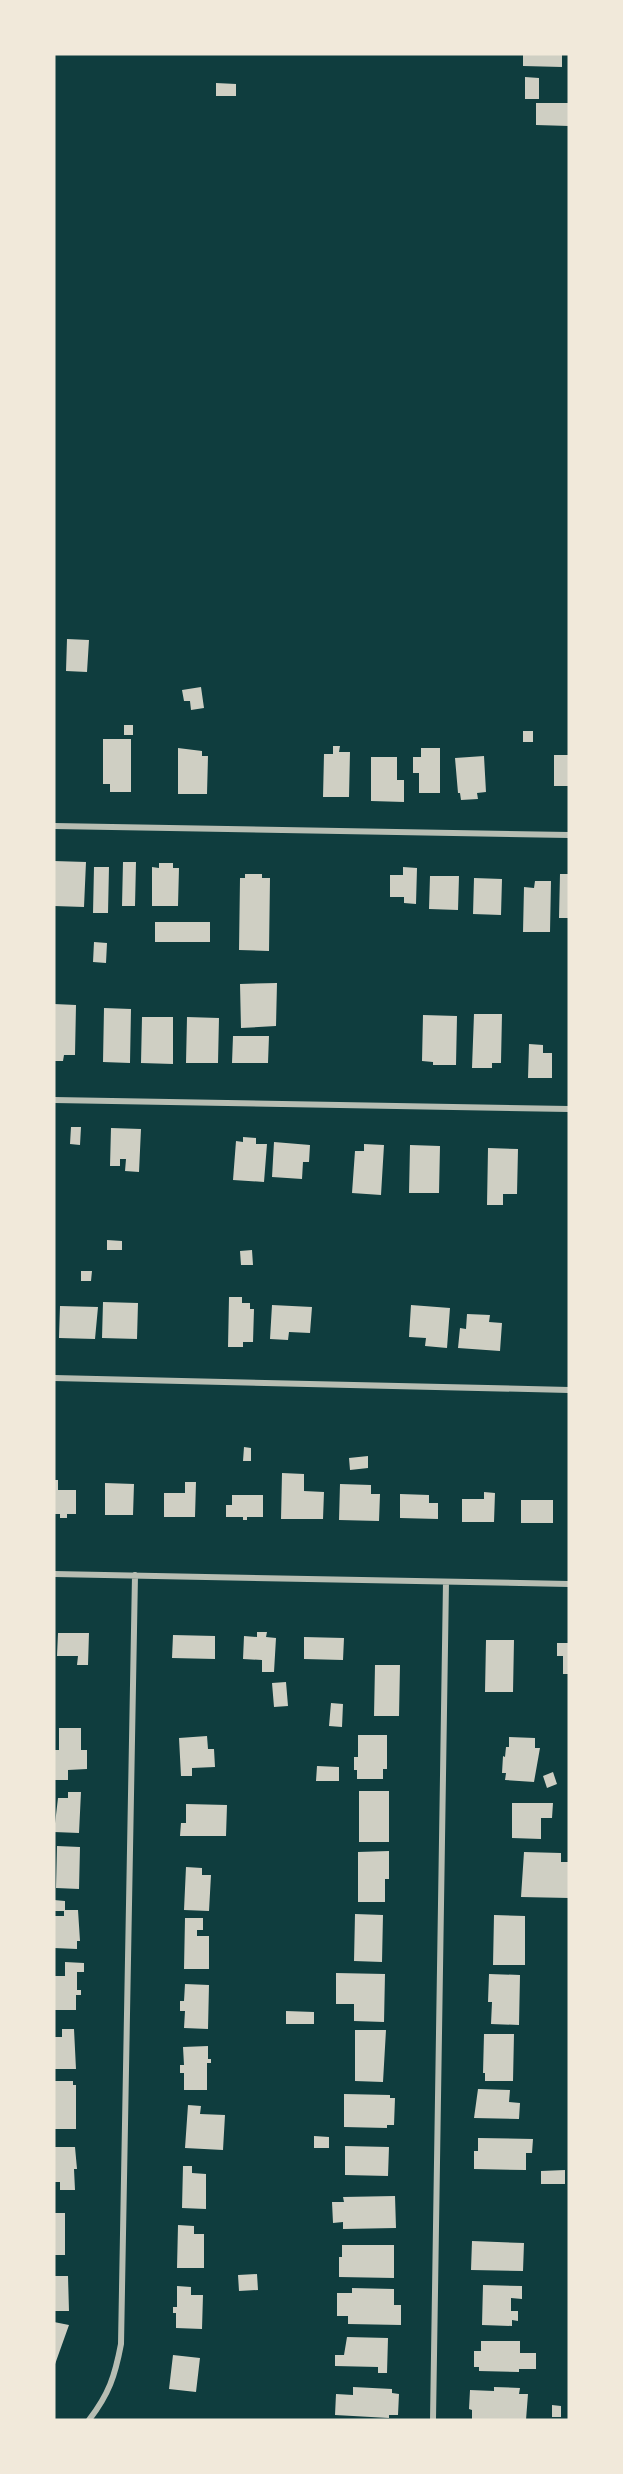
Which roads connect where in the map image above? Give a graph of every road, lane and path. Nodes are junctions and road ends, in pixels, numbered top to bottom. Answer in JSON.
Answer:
{"nodes":[{"id":1,"x":54,"y":826,"type":"edge"},
{"id":2,"x":569,"y":835,"type":"edge"},
{"id":3,"x":54,"y":1100,"type":"edge"},
{"id":4,"x":569,"y":1109,"type":"edge"},
{"id":5,"x":54,"y":1378,"type":"edge"},
{"id":6,"x":569,"y":1390,"type":"edge"},
{"id":7,"x":54,"y":1574,"type":"edge"},
{"id":8,"x":135,"y":1575,"type":"junction"},
{"id":9,"x":446,"y":1582,"type":"junction"},
{"id":10,"x":569,"y":1584,"type":"edge"},
{"id":11,"x":89,"y":2420,"type":"edge"},
{"id":12,"x":433,"y":2420,"type":"edge"}],
"edges":[{"from":1,"to":2,"type":"street"},
{"from":3,"to":4,"type":"street"},
{"from":5,"to":6,"type":"street"},
{"from":7,"to":8,"type":"street"},
{"from":8,"to":9,"type":"street"},
{"from":8,"to":11,"type":"street"},
{"from":9,"to":10,"type":"street"},
{"from":9,"to":12,"type":"street"}]}
